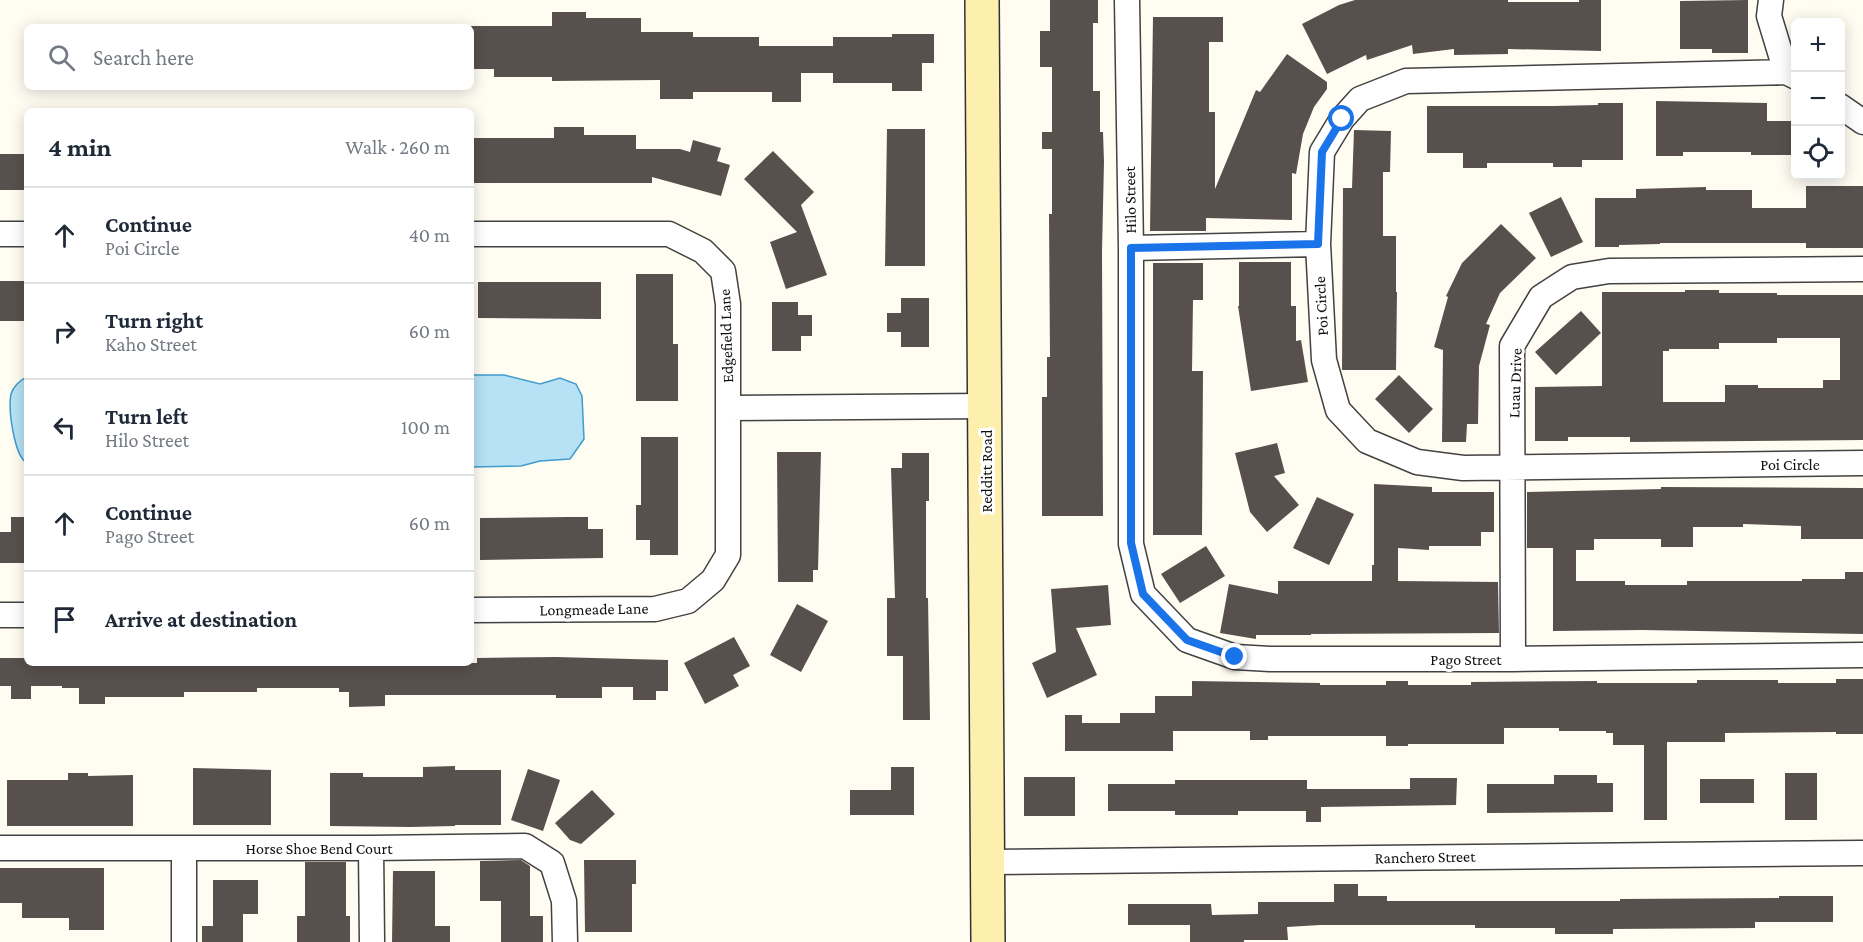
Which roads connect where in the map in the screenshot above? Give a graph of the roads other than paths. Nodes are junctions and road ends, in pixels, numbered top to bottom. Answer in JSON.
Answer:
{"nodes":[{"id":1,"x":982,"y":0,"type":"edge"},
{"id":2,"x":1127,"y":0,"type":"edge"},
{"id":3,"x":1771,"y":0,"type":"edge"},
{"id":4,"x":1791,"y":75,"type":"edge"},
{"id":5,"x":1845,"y":109,"type":"edge"},
{"id":6,"x":1863,"y":122,"type":"edge"},
{"id":7,"x":0,"y":234,"type":"edge"},
{"id":8,"x":24,"y":234,"type":"edge"},
{"id":9,"x":474,"y":234,"type":"edge"},
{"id":10,"x":1318,"y":244,"type":"junction"},
{"id":11,"x":1131,"y":248,"type":"junction"},
{"id":12,"x":1863,"y":269,"type":"edge"},
{"id":13,"x":986,"y":406,"type":"junction"},
{"id":14,"x":728,"y":408,"type":"junction"},
{"id":15,"x":1863,"y":463,"type":"edge"},
{"id":16,"x":1514,"y":466,"type":"junction"},
{"id":17,"x":1131,"y":543,"type":"joint"},
{"id":18,"x":474,"y":610,"type":"edge"},
{"id":19,"x":0,"y":615,"type":"edge"},
{"id":20,"x":24,"y":615,"type":"edge"},
{"id":21,"x":1863,"y":655,"type":"edge"},
{"id":22,"x":1513,"y":659,"type":"junction"},
{"id":23,"x":0,"y":848,"type":"edge"},
{"id":24,"x":183,"y":848,"type":"junction"},
{"id":25,"x":371,"y":848,"type":"junction"},
{"id":26,"x":1863,"y":853,"type":"edge"},
{"id":27,"x":986,"y":862,"type":"junction"},
{"id":28,"x":184,"y":942,"type":"edge"},
{"id":29,"x":372,"y":942,"type":"edge"},
{"id":30,"x":565,"y":942,"type":"edge"},
{"id":31,"x":988,"y":942,"type":"edge"}],
"edges":[{"from":1,"to":13,"type":"street","name":"Redditt Road"},
{"from":2,"to":11,"type":"street","name":"Hilo Street"},
{"from":3,"to":4,"type":"street"},
{"from":4,"to":10,"type":"street","name":"Poi Circle"},
{"from":5,"to":6,"type":"street"},
{"from":7,"to":8,"type":"street"},
{"from":9,"to":14,"type":"street","name":"Edgefield Lane"},
{"from":10,"to":11,"type":"street"},
{"from":10,"to":16,"type":"street","name":"Poi Circle"},
{"from":11,"to":17,"type":"street","name":"Hilo Street"},
{"from":12,"to":16,"type":"street","name":"Luau Drive"},
{"from":13,"to":14,"type":"street"},
{"from":13,"to":27,"type":"street","name":"Redditt Road"},
{"from":14,"to":18,"type":"street","name":"Longmeade Lane"},
{"from":15,"to":16,"type":"street","name":"Poi Circle"},
{"from":16,"to":22,"type":"street","name":"Luau Drive"},
{"from":17,"to":22,"type":"street","name":"Pago Street"},
{"from":19,"to":20,"type":"street"},
{"from":21,"to":22,"type":"street","name":"Pago Street"},
{"from":23,"to":24,"type":"street","name":"Horse Shoe Bend Court"},
{"from":24,"to":25,"type":"street","name":"Horse Shoe Bend Court"},
{"from":24,"to":28,"type":"street"},
{"from":25,"to":29,"type":"street"},
{"from":25,"to":30,"type":"street","name":"Horse Shoe Bend Court"},
{"from":26,"to":27,"type":"street","name":"Ranchero Street"},
{"from":27,"to":31,"type":"street","name":"Redditt Road"}]}
